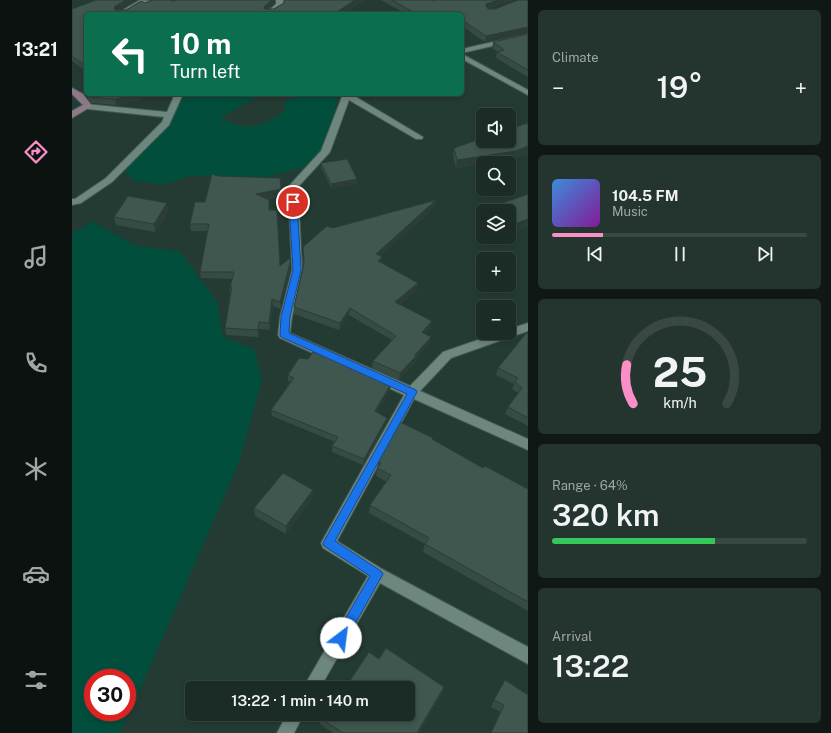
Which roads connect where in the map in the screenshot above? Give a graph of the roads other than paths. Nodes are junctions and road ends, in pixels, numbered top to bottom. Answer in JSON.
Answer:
{"nodes":[{"id":1,"x":144,"y":0,"type":"edge"},
{"id":2,"x":280,"y":0,"type":"edge"},
{"id":3,"x":124,"y":12,"type":"edge"},
{"id":4,"x":271,"y":12,"type":"edge"},
{"id":5,"x":528,"y":36,"type":"edge"},
{"id":6,"x":464,"y":51,"type":"edge"},
{"id":7,"x":464,"y":57,"type":"edge"},
{"id":8,"x":72,"y":90,"type":"edge"},
{"id":9,"x":528,"y":92,"type":"edge"},
{"id":10,"x":178,"y":96,"type":"edge"},
{"id":11,"x":347,"y":96,"type":"edge"},
{"id":12,"x":349,"y":96,"type":"edge"},
{"id":13,"x":88,"y":106,"type":"junction"},
{"id":14,"x":72,"y":115,"type":"edge"},
{"id":15,"x":170,"y":115,"type":"junction"},
{"id":16,"x":419,"y":137,"type":"dead end"},
{"id":17,"x":72,"y":202,"type":"edge"},
{"id":18,"x":528,"y":327,"type":"edge"},
{"id":19,"x":412,"y":392,"type":"junction"},
{"id":20,"x":528,"y":445,"type":"edge"},
{"id":21,"x":377,"y":574,"type":"junction"},
{"id":22,"x":528,"y":656,"type":"edge"},
{"id":23,"x":315,"y":681,"type":"edge"},
{"id":24,"x":292,"y":721,"type":"edge"},
{"id":25,"x":285,"y":733,"type":"edge"}],
"edges":[{"from":1,"to":3,"type":"street"},
{"from":2,"to":4,"type":"street"},
{"from":5,"to":6,"type":"street"},
{"from":7,"to":9,"type":"street"},
{"from":8,"to":13,"type":"street"},
{"from":10,"to":15,"type":"street"},
{"from":11,"to":19,"type":"street"},
{"from":12,"to":16,"type":"street"},
{"from":13,"to":14,"type":"street"},
{"from":13,"to":15,"type":"street"},
{"from":15,"to":17,"type":"street"},
{"from":18,"to":19,"type":"street"},
{"from":19,"to":20,"type":"street"},
{"from":19,"to":21,"type":"street"},
{"from":21,"to":22,"type":"street"},
{"from":21,"to":23,"type":"street"},
{"from":24,"to":25,"type":"street"}]}
